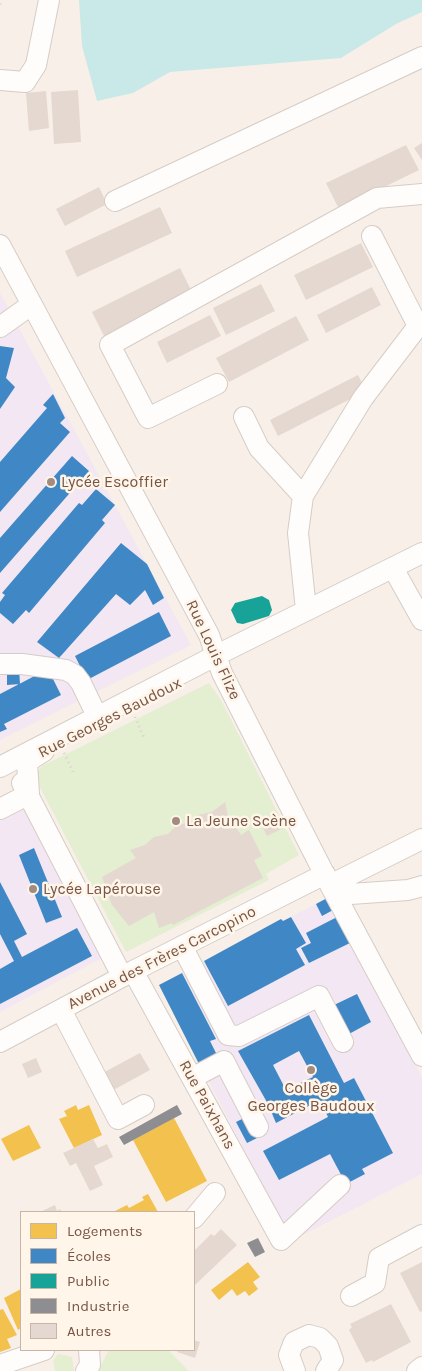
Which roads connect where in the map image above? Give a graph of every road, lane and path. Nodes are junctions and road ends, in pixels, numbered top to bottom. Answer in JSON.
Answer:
{"nodes":[{"id":1,"x":2,"y":0,"type":"edge"},
{"id":2,"x":49,"y":0,"type":"edge"},
{"id":3,"x":0,"y":4,"type":"edge"},
{"id":4,"x":422,"y":57,"type":"edge"},
{"id":5,"x":0,"y":80,"type":"edge"},
{"id":6,"x":422,"y":194,"type":"edge"},
{"id":7,"x":115,"y":201,"type":"dead end"},
{"id":8,"x":372,"y":236,"type":"dead end"},
{"id":9,"x":0,"y":246,"type":"edge"},
{"id":10,"x":31,"y":305,"type":"junction"},
{"id":11,"x":420,"y":324,"type":"edge"},
{"id":12,"x":0,"y":327,"type":"edge"},
{"id":13,"x":217,"y":384,"type":"dead end"},
{"id":14,"x":244,"y":417,"type":"dead end"},
{"id":15,"x":303,"y":496,"type":"junction"},
{"id":16,"x":422,"y":553,"type":"edge"},
{"id":17,"x":393,"y":568,"type":"junction"},
{"id":18,"x":306,"y":610,"type":"junction"},
{"id":19,"x":422,"y":620,"type":"edge"},
{"id":20,"x":0,"y":664,"type":"edge"},
{"id":21,"x":218,"y":665,"type":"junction"},
{"id":22,"x":130,"y":708,"type":"junction"},
{"id":23,"x":98,"y":716,"type":"junction"},
{"id":24,"x":144,"y":738,"type":"dead end"},
{"id":25,"x":59,"y":743,"type":"junction"},
{"id":26,"x":0,"y":767,"type":"edge"},
{"id":27,"x":0,"y":772,"type":"edge"},
{"id":28,"x":74,"y":774,"type":"dead end"},
{"id":29,"x":29,"y":794,"type":"junction"},
{"id":30,"x":0,"y":809,"type":"edge"},
{"id":31,"x":422,"y":839,"type":"edge"},
{"id":32,"x":330,"y":885,"type":"junction"},
{"id":33,"x":422,"y":886,"type":"edge"},
{"id":34,"x":401,"y":890,"type":"junction"},
{"id":35,"x":422,"y":900,"type":"edge"},
{"id":36,"x":182,"y":946,"type":"junction"},
{"id":37,"x":127,"y":974,"type":"junction"},
{"id":38,"x":61,"y":1010,"type":"junction"},
{"id":39,"x":0,"y":1042,"type":"edge"},
{"id":40,"x":344,"y":1042,"type":"dead end"},
{"id":41,"x":422,"y":1056,"type":"edge"},
{"id":42,"x":192,"y":1078,"type":"junction"},
{"id":43,"x":144,"y":1105,"type":"dead end"},
{"id":44,"x":258,"y":1127,"type":"dead end"},
{"id":45,"x":340,"y":1185,"type":"dead end"},
{"id":46,"x":215,"y":1193,"type":"dead end"},
{"id":47,"x":195,"y":1217,"type":"edge"},
{"id":48,"x":422,"y":1235,"type":"edge"},
{"id":49,"x":351,"y":1296,"type":"dead end"},
{"id":50,"x":41,"y":1351,"type":"edge"},
{"id":51,"x":89,"y":1351,"type":"edge"},
{"id":52,"x":0,"y":1364,"type":"edge"},
{"id":53,"x":422,"y":1367,"type":"edge"},
{"id":54,"x":86,"y":1371,"type":"edge"},
{"id":55,"x":295,"y":1371,"type":"edge"},
{"id":56,"x":326,"y":1371,"type":"edge"},
{"id":57,"x":417,"y":1371,"type":"edge"}],
"edges":[{"from":1,"to":3,"type":"path"},
{"from":2,"to":5,"type":"street"},
{"from":4,"to":7,"type":"street"},
{"from":6,"to":13,"type":"street"},
{"from":8,"to":11,"type":"street"},
{"from":9,"to":10,"type":"street","name":"Rue Louis Flize"},
{"from":10,"to":12,"type":"street"},
{"from":10,"to":21,"type":"street","name":"Rue Louis Flize"},
{"from":11,"to":15,"type":"street"},
{"from":14,"to":15,"type":"street"},
{"from":15,"to":18,"type":"street"},
{"from":16,"to":17,"type":"street"},
{"from":17,"to":18,"type":"street"},
{"from":17,"to":19,"type":"street"},
{"from":18,"to":21,"type":"street"},
{"from":20,"to":23,"type":"street"},
{"from":21,"to":22,"type":"street","name":"Rue Georges Baudoux"},
{"from":21,"to":23,"type":"street","name":"Rue Georges Baudoux"},
{"from":21,"to":32,"type":"street","name":"Rue Louis Flize"},
{"from":22,"to":24,"type":"path"},
{"from":22,"to":25,"type":"street","name":"Rue Georges Baudoux"},
{"from":23,"to":26,"type":"street","name":"Rue Georges Baudoux"},
{"from":25,"to":28,"type":"path"},
{"from":25,"to":29,"type":"street","name":"Rue Georges Baudoux"},
{"from":27,"to":29,"type":"street","name":"Rue Paixhans"},
{"from":29,"to":30,"type":"street"},
{"from":29,"to":37,"type":"street","name":"Rue Paixhans"},
{"from":31,"to":32,"type":"street","name":"Avenue des Frères Carcopino"},
{"from":32,"to":34,"type":"street"},
{"from":32,"to":36,"type":"street","name":"Avenue des Frères Carcopino"},
{"from":32,"to":41,"type":"street","name":"Rue Louis Flize"},
{"from":33,"to":34,"type":"street"},
{"from":34,"to":35,"type":"street"},
{"from":36,"to":37,"type":"street","name":"Avenue des Frères Carcopino"},
{"from":36,"to":40,"type":"street"},
{"from":37,"to":38,"type":"street","name":"Avenue des Frères Carcopino"},
{"from":37,"to":42,"type":"street","name":"Rue Paixhans"},
{"from":38,"to":39,"type":"street","name":"Avenue des Frères Carcopino"},
{"from":38,"to":43,"type":"street"},
{"from":42,"to":44,"type":"street"},
{"from":42,"to":45,"type":"street","name":"Rue Paixhans"},
{"from":46,"to":47,"type":"street"},
{"from":48,"to":49,"type":"street"},
{"from":50,"to":52,"type":"street"},
{"from":51,"to":54,"type":"street"},
{"from":53,"to":57,"type":"street"},
{"from":55,"to":56,"type":"street"}]}
